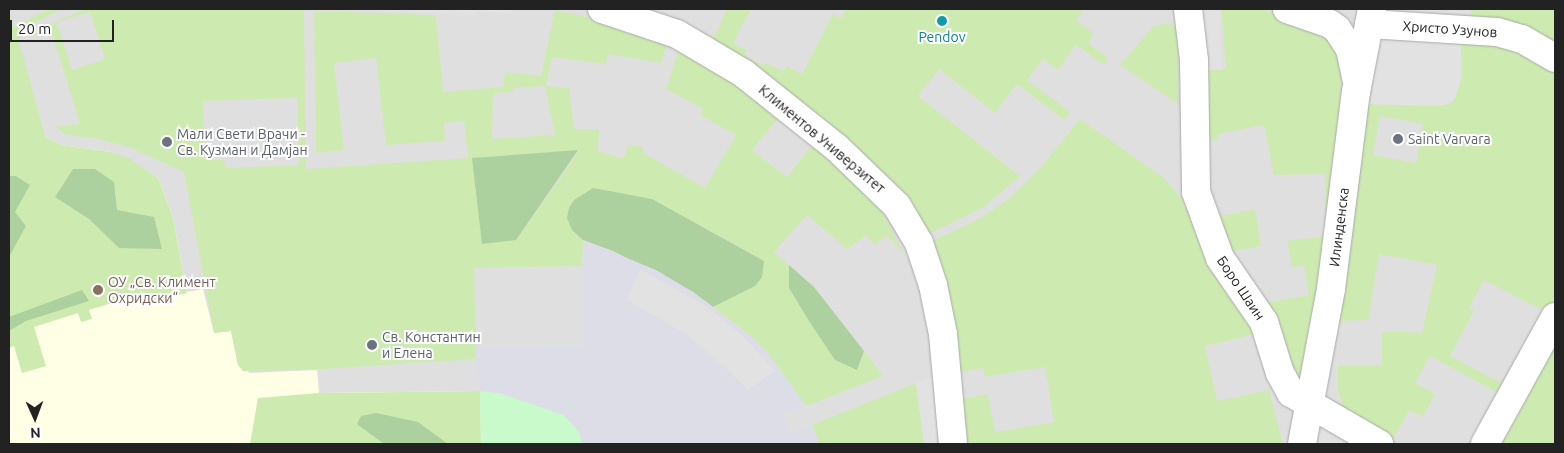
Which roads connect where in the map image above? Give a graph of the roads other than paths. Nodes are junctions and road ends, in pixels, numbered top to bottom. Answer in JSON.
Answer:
{"nodes":[{"id":1,"x":602,"y":9,"type":"edge"},
{"id":2,"x":1188,"y":9,"type":"edge"},
{"id":3,"x":1287,"y":9,"type":"edge"},
{"id":4,"x":1371,"y":16,"type":"edge"},
{"id":5,"x":1555,"y":58,"type":"edge"},
{"id":6,"x":1356,"y":92,"type":"junction"},
{"id":7,"x":1555,"y":317,"type":"edge"},
{"id":8,"x":1310,"y":407,"type":"junction"},
{"id":9,"x":953,"y":444,"type":"edge"},
{"id":10,"x":1302,"y":444,"type":"edge"},
{"id":11,"x":1380,"y":444,"type":"edge"},
{"id":12,"x":1485,"y":444,"type":"edge"}],
"edges":[{"from":1,"to":9,"type":"street","name":"Климентов Универзитет"},
{"from":2,"to":8,"type":"street","name":"Боро Шаин"},
{"from":3,"to":6,"type":"street"},
{"from":4,"to":5,"type":"street","name":"Христо Узунов"},
{"from":4,"to":6,"type":"street","name":"Илинденска"},
{"from":6,"to":8,"type":"street","name":"Илинденска"},
{"from":7,"to":12,"type":"street"},
{"from":8,"to":10,"type":"street","name":"Илинденска"},
{"from":8,"to":11,"type":"street","name":"Боро Шаин"}]}
